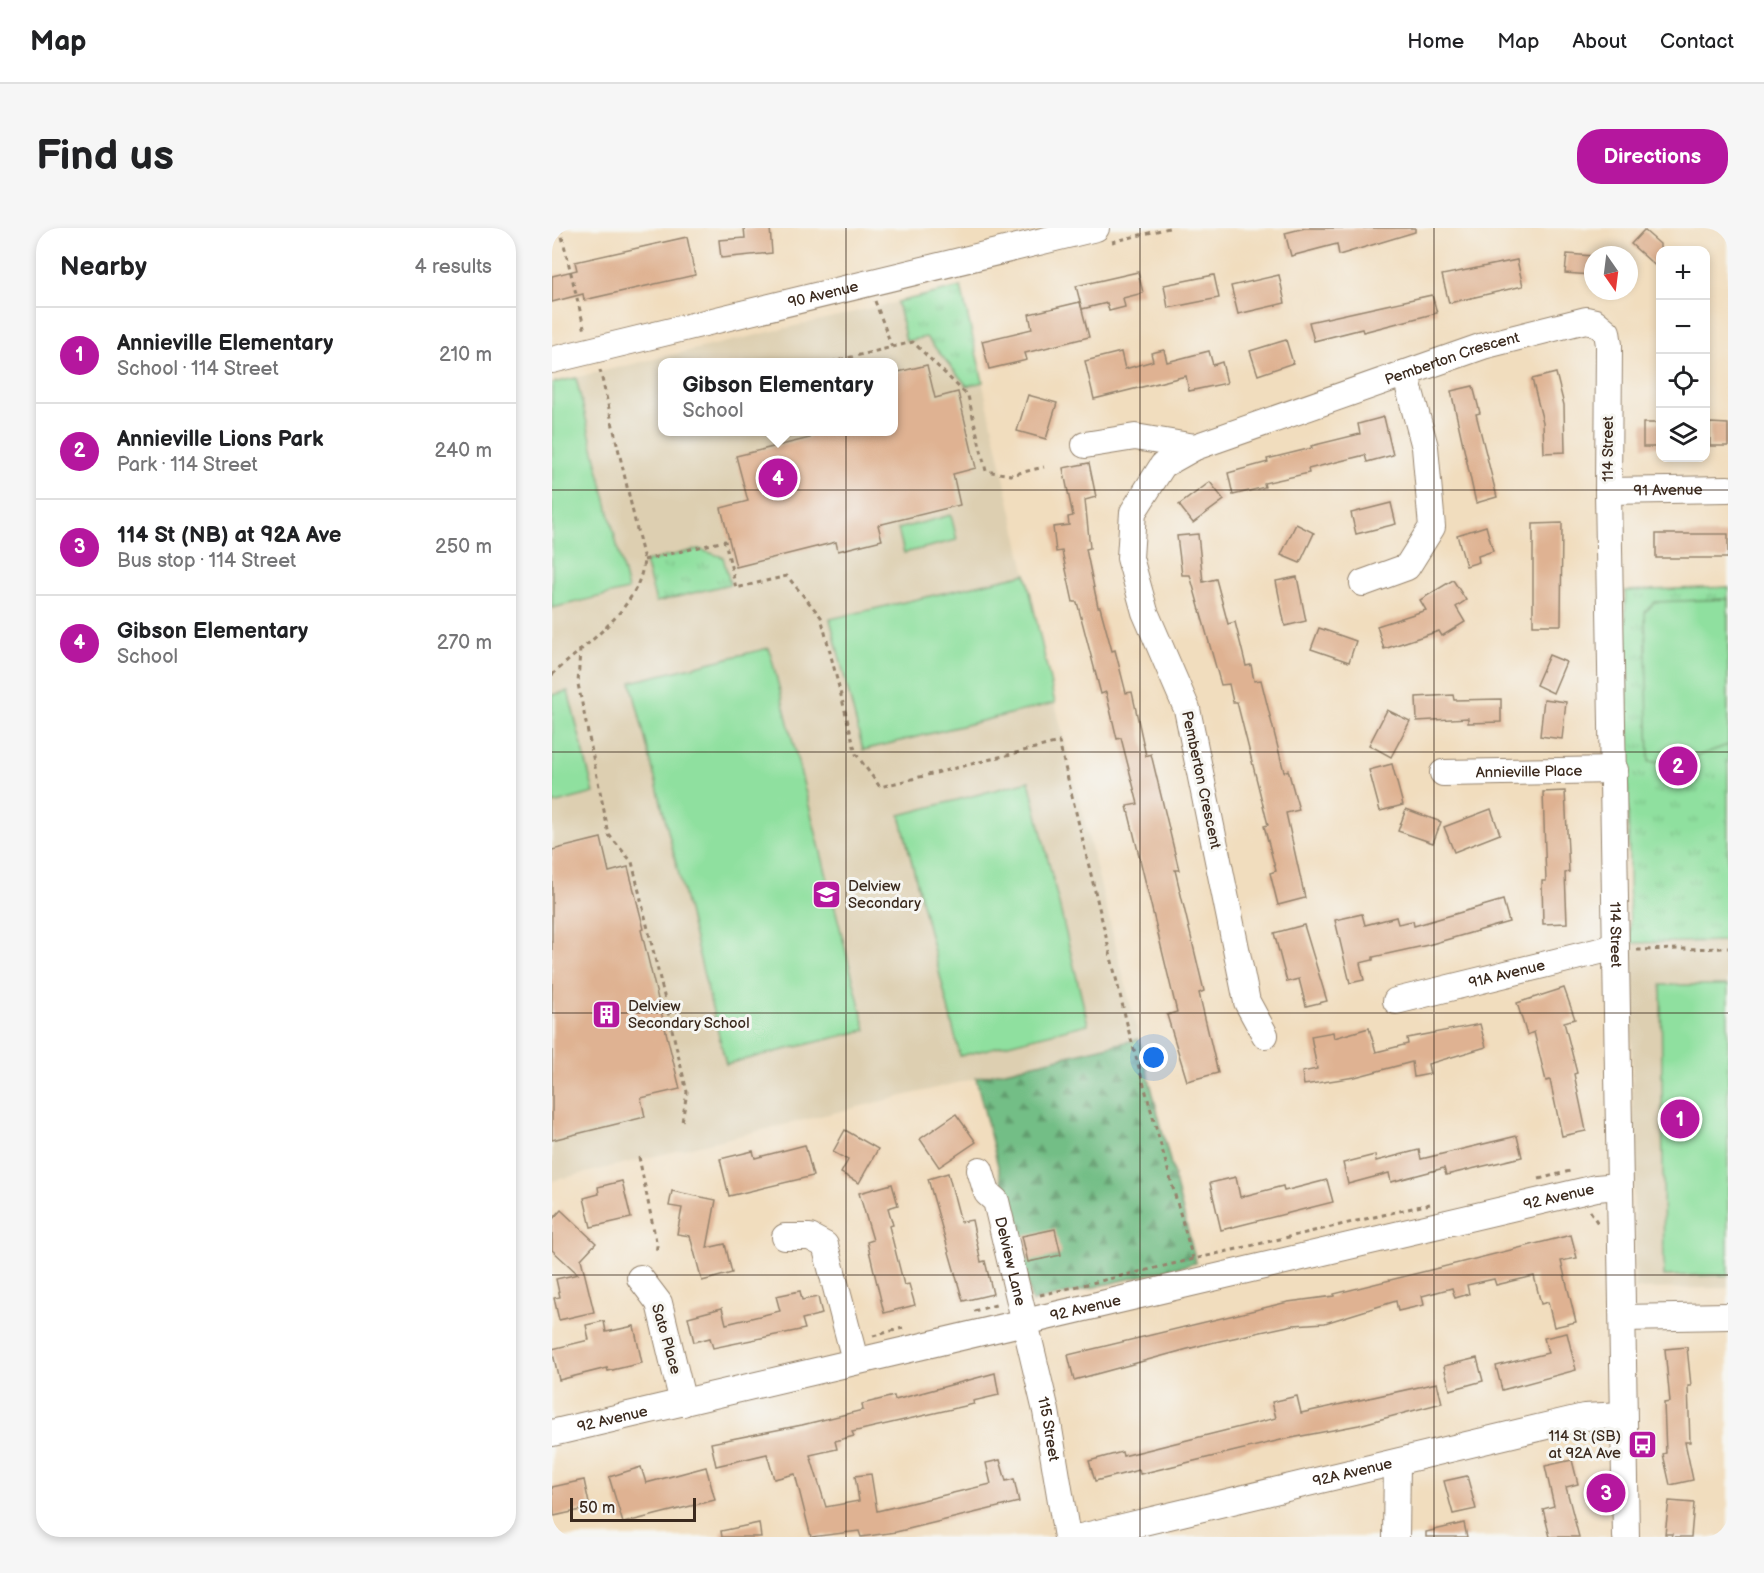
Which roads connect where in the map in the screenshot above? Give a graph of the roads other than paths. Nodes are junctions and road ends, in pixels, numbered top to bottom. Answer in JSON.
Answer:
{"nodes":[{"id":1,"x":1096,"y":228,"type":"edge"},
{"id":2,"x":1607,"y":332,"type":"joint"},
{"id":3,"x":552,"y":360,"type":"edge"},
{"id":4,"x":1405,"y":373,"type":"junction"},
{"id":5,"x":1084,"y":445,"type":"dead end"},
{"id":6,"x":1195,"y":447,"type":"junction"},
{"id":7,"x":1728,"y":489,"type":"edge"},
{"id":8,"x":1608,"y":491,"type":"junction"},
{"id":9,"x":1363,"y":583,"type":"dead end"},
{"id":10,"x":1615,"y":770,"type":"junction"},
{"id":11,"x":1443,"y":773,"type":"dead end"},
{"id":12,"x":1623,"y":949,"type":"junction"},
{"id":13,"x":1396,"y":1001,"type":"dead end"},
{"id":14,"x":1265,"y":1035,"type":"dead end"},
{"id":15,"x":980,"y":1170,"type":"dead end"},
{"id":16,"x":1619,"y":1186,"type":"junction"},
{"id":17,"x":785,"y":1237,"type":"dead end"},
{"id":18,"x":640,"y":1278,"type":"dead end"},
{"id":19,"x":1728,"y":1316,"type":"edge"},
{"id":20,"x":1623,"y":1318,"type":"junction"},
{"id":21,"x":1026,"y":1321,"type":"junction"},
{"id":22,"x":855,"y":1360,"type":"junction"},
{"id":23,"x":683,"y":1403,"type":"junction"},
{"id":24,"x":1623,"y":1415,"type":"junction"},
{"id":25,"x":552,"y":1433,"type":"edge"},
{"id":26,"x":1397,"y":1463,"type":"junction"},
{"id":27,"x":1067,"y":1537,"type":"edge"},
{"id":28,"x":1081,"y":1537,"type":"edge"},
{"id":29,"x":1396,"y":1537,"type":"edge"},
{"id":30,"x":1626,"y":1537,"type":"edge"}],
"edges":[{"from":1,"to":3,"type":"street","name":"90 Avenue"},
{"from":2,"to":4,"type":"street","name":"Pemberton Crescent"},
{"from":2,"to":8,"type":"street","name":"114 Street"},
{"from":4,"to":6,"type":"street","name":"Pemberton Crescent"},
{"from":4,"to":9,"type":"street"},
{"from":5,"to":6,"type":"street","name":"Pemberton Crescent"},
{"from":6,"to":14,"type":"street","name":"Pemberton Crescent"},
{"from":7,"to":8,"type":"street","name":"91 Avenue"},
{"from":8,"to":10,"type":"street","name":"114 Street"},
{"from":10,"to":11,"type":"street","name":"Annieville Place"},
{"from":10,"to":12,"type":"street","name":"114 Street"},
{"from":12,"to":13,"type":"street","name":"91A Avenue"},
{"from":12,"to":16,"type":"street","name":"114 Street"},
{"from":15,"to":21,"type":"street","name":"Delview Lane"},
{"from":16,"to":20,"type":"street","name":"114 Street"},
{"from":16,"to":21,"type":"street","name":"92 Avenue"},
{"from":17,"to":22,"type":"street"},
{"from":18,"to":23,"type":"street","name":"Sato Place"},
{"from":19,"to":20,"type":"street"},
{"from":20,"to":24,"type":"street","name":"114 Street"},
{"from":21,"to":22,"type":"street","name":"92 Avenue"},
{"from":21,"to":27,"type":"street","name":"115 Street"},
{"from":22,"to":23,"type":"street","name":"92 Avenue"},
{"from":23,"to":25,"type":"street","name":"92 Avenue"},
{"from":24,"to":26,"type":"street","name":"92A Avenue"},
{"from":24,"to":30,"type":"street","name":"114 Street"},
{"from":26,"to":28,"type":"street","name":"92A Avenue"},
{"from":26,"to":29,"type":"street"}]}
